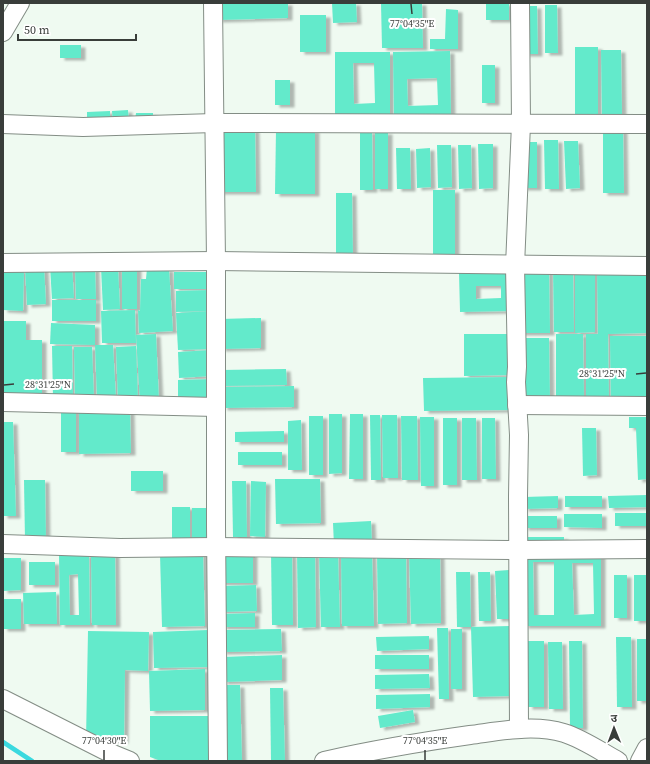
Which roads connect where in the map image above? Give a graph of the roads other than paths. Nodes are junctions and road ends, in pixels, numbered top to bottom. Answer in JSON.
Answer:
{"nodes":[{"id":1,"x":20,"y":3,"type":"edge"},
{"id":2,"x":213,"y":3,"type":"edge"},
{"id":3,"x":520,"y":3,"type":"edge"},
{"id":4,"x":3,"y":32,"type":"edge"},
{"id":5,"x":3,"y":124,"type":"edge"},
{"id":6,"x":214,"y":124,"type":"junction"},
{"id":7,"x":521,"y":124,"type":"junction"},
{"id":8,"x":647,"y":124,"type":"edge"},
{"id":9,"x":216,"y":261,"type":"junction"},
{"id":10,"x":3,"y":263,"type":"edge"},
{"id":11,"x":515,"y":266,"type":"junction"},
{"id":12,"x":647,"y":266,"type":"edge"},
{"id":13,"x":3,"y":402,"type":"edge"},
{"id":14,"x":517,"y":405,"type":"junction"},
{"id":15,"x":647,"y":406,"type":"edge"},
{"id":16,"x":216,"y":407,"type":"junction"},
{"id":17,"x":3,"y":544,"type":"edge"},
{"id":18,"x":216,"y":547,"type":"junction"},
{"id":19,"x":647,"y":549,"type":"edge"},
{"id":20,"x":519,"y":550,"type":"junction"},
{"id":21,"x":3,"y":699,"type":"edge"},
{"id":22,"x":519,"y":729,"type":"junction"},
{"id":23,"x":647,"y":748,"type":"edge"},
{"id":24,"x":380,"y":755,"type":"edge"},
{"id":25,"x":130,"y":761,"type":"edge"},
{"id":26,"x":218,"y":761,"type":"edge"},
{"id":27,"x":324,"y":761,"type":"edge"},
{"id":28,"x":618,"y":761,"type":"edge"},
{"id":29,"x":640,"y":761,"type":"edge"}],
"edges":[{"from":1,"to":4,"type":"street"},
{"from":2,"to":6,"type":"street"},
{"from":3,"to":7,"type":"street"},
{"from":5,"to":6,"type":"street"},
{"from":6,"to":7,"type":"street"},
{"from":6,"to":9,"type":"street"},
{"from":7,"to":8,"type":"street"},
{"from":7,"to":11,"type":"street"},
{"from":9,"to":10,"type":"street"},
{"from":9,"to":11,"type":"street"},
{"from":9,"to":16,"type":"street"},
{"from":11,"to":12,"type":"street"},
{"from":11,"to":14,"type":"street"},
{"from":13,"to":16,"type":"street"},
{"from":14,"to":15,"type":"street"},
{"from":14,"to":20,"type":"street"},
{"from":16,"to":18,"type":"street"},
{"from":17,"to":18,"type":"street"},
{"from":18,"to":20,"type":"street"},
{"from":18,"to":26,"type":"street"},
{"from":19,"to":20,"type":"street"},
{"from":20,"to":22,"type":"street"},
{"from":21,"to":25,"type":"street"},
{"from":22,"to":24,"type":"street"},
{"from":22,"to":28,"type":"street"},
{"from":23,"to":29,"type":"street"},
{"from":24,"to":27,"type":"street"}]}
